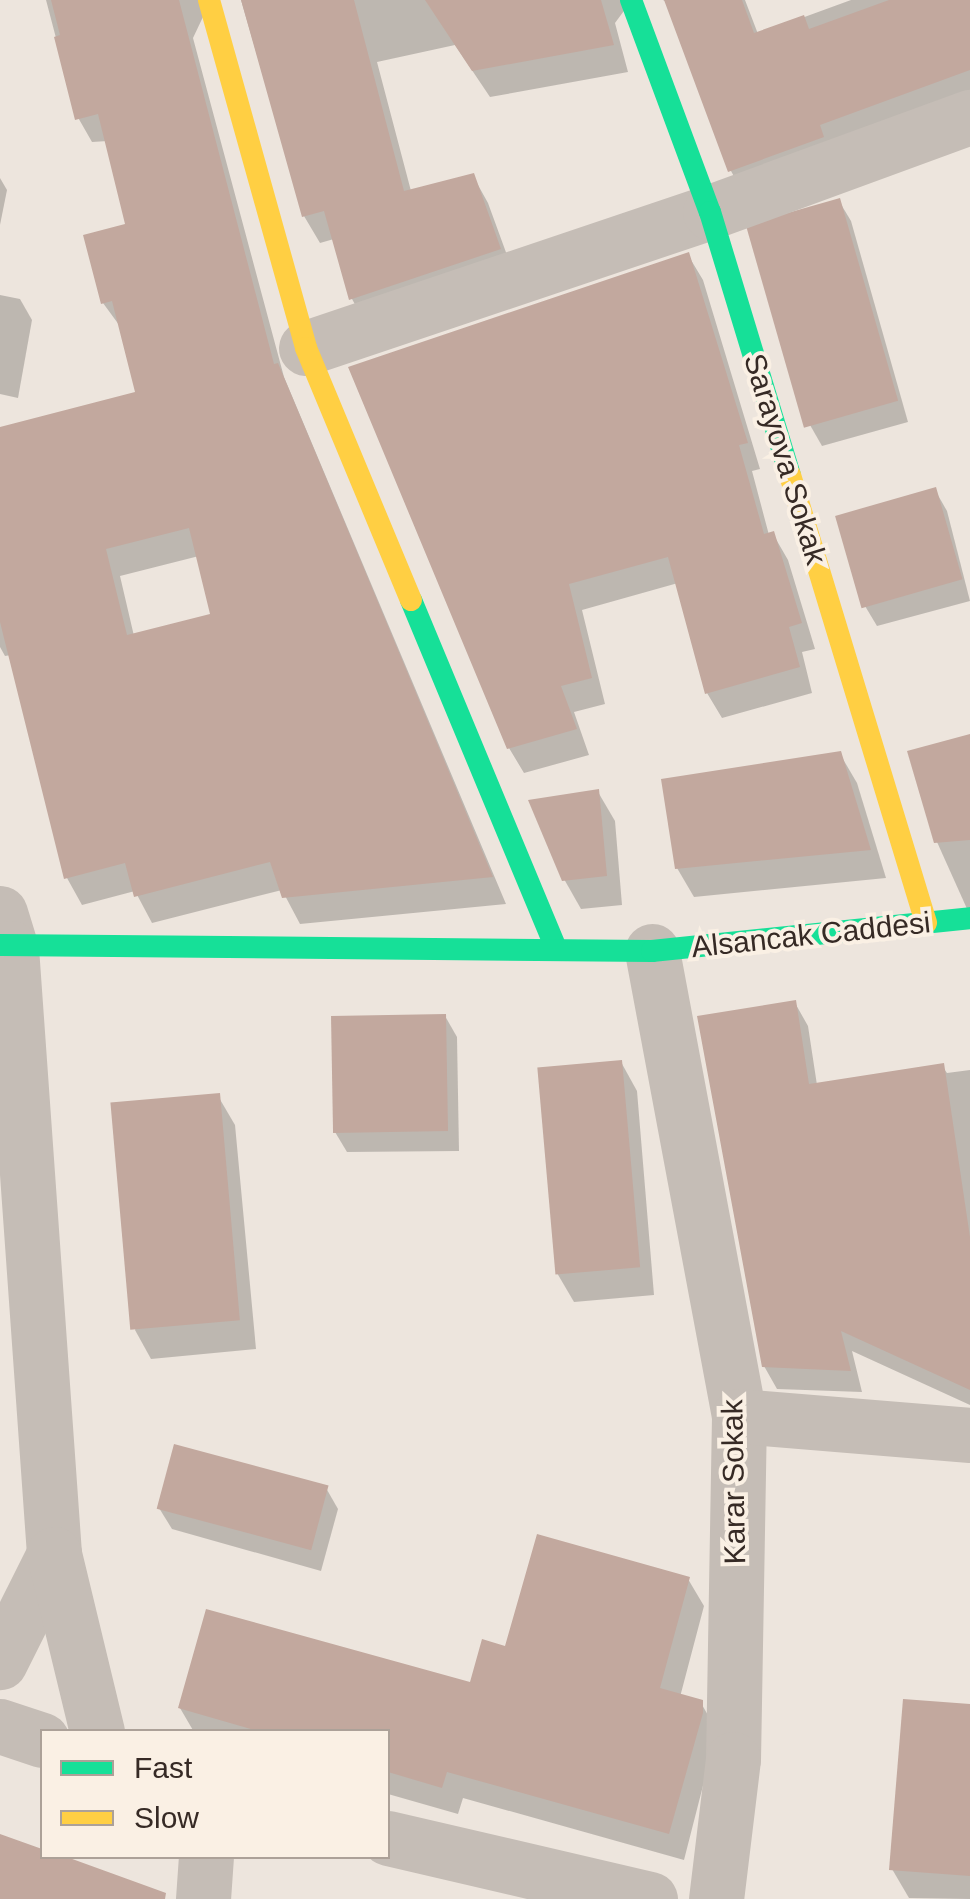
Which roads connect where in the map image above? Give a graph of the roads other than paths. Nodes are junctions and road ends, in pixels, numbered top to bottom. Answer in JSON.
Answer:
{"nodes":[{"id":1,"x":210,"y":0,"type":"edge"},
{"id":2,"x":631,"y":0,"type":"edge"},
{"id":3,"x":970,"y":117,"type":"edge"},
{"id":4,"x":710,"y":212,"type":"junction"},
{"id":5,"x":306,"y":348,"type":"junction"},
{"id":6,"x":970,"y":918,"type":"edge"},
{"id":7,"x":926,"y":923,"type":"junction"},
{"id":8,"x":4,"y":935,"type":"edge"},
{"id":9,"x":558,"y":950,"type":"junction"},
{"id":10,"x":652,"y":951,"type":"junction"},
{"id":11,"x":8,"y":1049,"type":"edge"},
{"id":12,"x":739,"y":1416,"type":"junction"},
{"id":13,"x":970,"y":1435,"type":"edge"},
{"id":14,"x":54,"y":1554,"type":"junction"},
{"id":15,"x":0,"y":1662,"type":"edge"},
{"id":16,"x":0,"y":1726,"type":"edge"},
{"id":17,"x":96,"y":1729,"type":"edge"},
{"id":18,"x":40,"y":1739,"type":"edge"},
{"id":19,"x":390,"y":1838,"type":"edge"},
{"id":20,"x":206,"y":1859,"type":"edge"},
{"id":21,"x":204,"y":1899,"type":"edge"},
{"id":22,"x":650,"y":1899,"type":"edge"},
{"id":23,"x":716,"y":1899,"type":"edge"}],
"edges":[{"from":1,"to":5,"type":"street"},
{"from":2,"to":4,"type":"street","name":"Sarayova Sokak"},
{"from":3,"to":4,"type":"street"},
{"from":4,"to":5,"type":"street"},
{"from":4,"to":7,"type":"street","name":"Sarayova Sokak"},
{"from":5,"to":9,"type":"street"},
{"from":6,"to":7,"type":"street","name":"Alsancak Caddesi"},
{"from":7,"to":10,"type":"street","name":"Alsancak Caddesi"},
{"from":8,"to":9,"type":"street","name":"Alsancak Caddesi"},
{"from":8,"to":11,"type":"street"},
{"from":9,"to":10,"type":"street","name":"Alsancak Caddesi"},
{"from":10,"to":12,"type":"street","name":"Karar Sokak"},
{"from":11,"to":14,"type":"street"},
{"from":12,"to":13,"type":"street"},
{"from":12,"to":23,"type":"street","name":"Karar Sokak"},
{"from":14,"to":15,"type":"street"},
{"from":14,"to":17,"type":"street"},
{"from":16,"to":18,"type":"street"},
{"from":19,"to":22,"type":"street"},
{"from":20,"to":21,"type":"street"}]}
